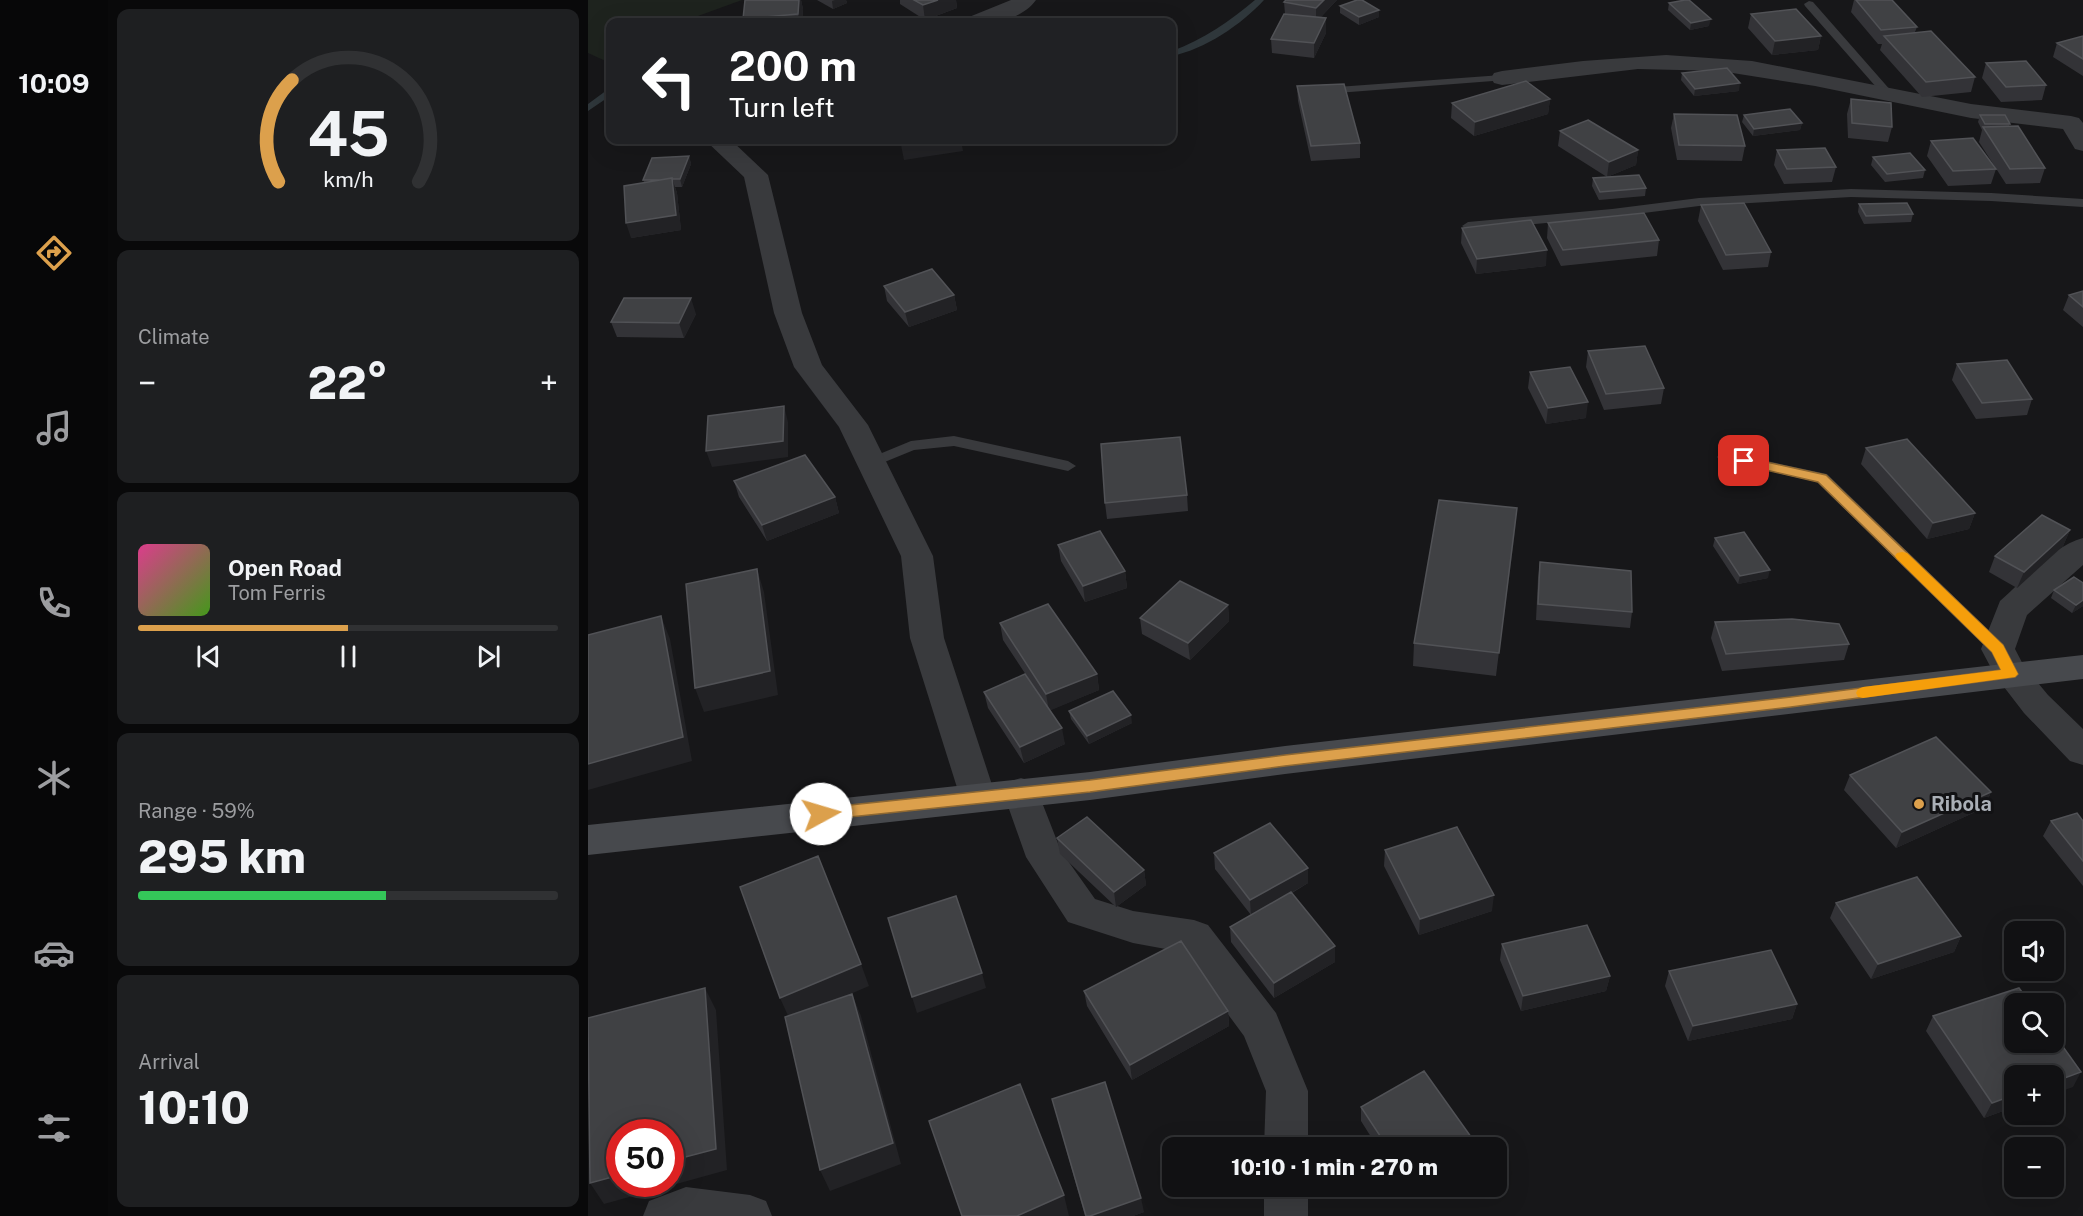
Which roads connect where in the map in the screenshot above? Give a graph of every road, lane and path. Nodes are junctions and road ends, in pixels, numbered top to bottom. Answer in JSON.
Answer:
{"nodes":[{"id":1,"x":1024,"y":0,"type":"edge"},
{"id":2,"x":1809,"y":4,"type":"dead end"},
{"id":3,"x":988,"y":18,"type":"edge"},
{"id":4,"x":1502,"y":78,"type":"joint"},
{"id":5,"x":1338,"y":90,"type":"edge"},
{"id":6,"x":1888,"y":94,"type":"junction"},
{"id":7,"x":721,"y":144,"type":"edge"},
{"id":8,"x":2083,"y":144,"type":"edge"},
{"id":9,"x":2083,"y":203,"type":"edge"},
{"id":10,"x":1468,"y":226,"type":"edge"},
{"id":11,"x":1725,"y":457,"type":"dead end"},
{"id":12,"x":870,"y":463,"type":"junction"},
{"id":13,"x":1068,"y":466,"type":"dead end"},
{"id":14,"x":2083,"y":549,"type":"edge"},
{"id":15,"x":2004,"y":661,"type":"junction"},
{"id":16,"x":2083,"y":667,"type":"edge"},
{"id":17,"x":2083,"y":751,"type":"edge"},
{"id":18,"x":1021,"y":792,"type":"junction"},
{"id":19,"x":978,"y":797,"type":"junction"},
{"id":20,"x":588,"y":840,"type":"edge"},
{"id":21,"x":1286,"y":1137,"type":"edge"},
{"id":22,"x":1286,"y":1197,"type":"edge"},
{"id":23,"x":665,"y":1216,"type":"edge"},
{"id":24,"x":750,"y":1216,"type":"edge"},
{"id":25,"x":1286,"y":1216,"type":"edge"}],
"edges":[{"from":1,"to":3,"type":"street"},
{"from":2,"to":6,"type":"lane"},
{"from":4,"to":5,"type":"lane"},
{"from":4,"to":6,"type":"street"},
{"from":6,"to":8,"type":"street"},
{"from":7,"to":12,"type":"street"},
{"from":9,"to":10,"type":"lane"},
{"from":11,"to":15,"type":"lane"},
{"from":12,"to":13,"type":"lane"},
{"from":12,"to":19,"type":"street"},
{"from":14,"to":15,"type":"street"},
{"from":15,"to":16,"type":"main road"},
{"from":15,"to":17,"type":"street"},
{"from":15,"to":18,"type":"main road"},
{"from":18,"to":19,"type":"main road"},
{"from":18,"to":21,"type":"street"},
{"from":19,"to":20,"type":"main road"},
{"from":22,"to":25,"type":"street"},
{"from":23,"to":24,"type":"street"}]}
